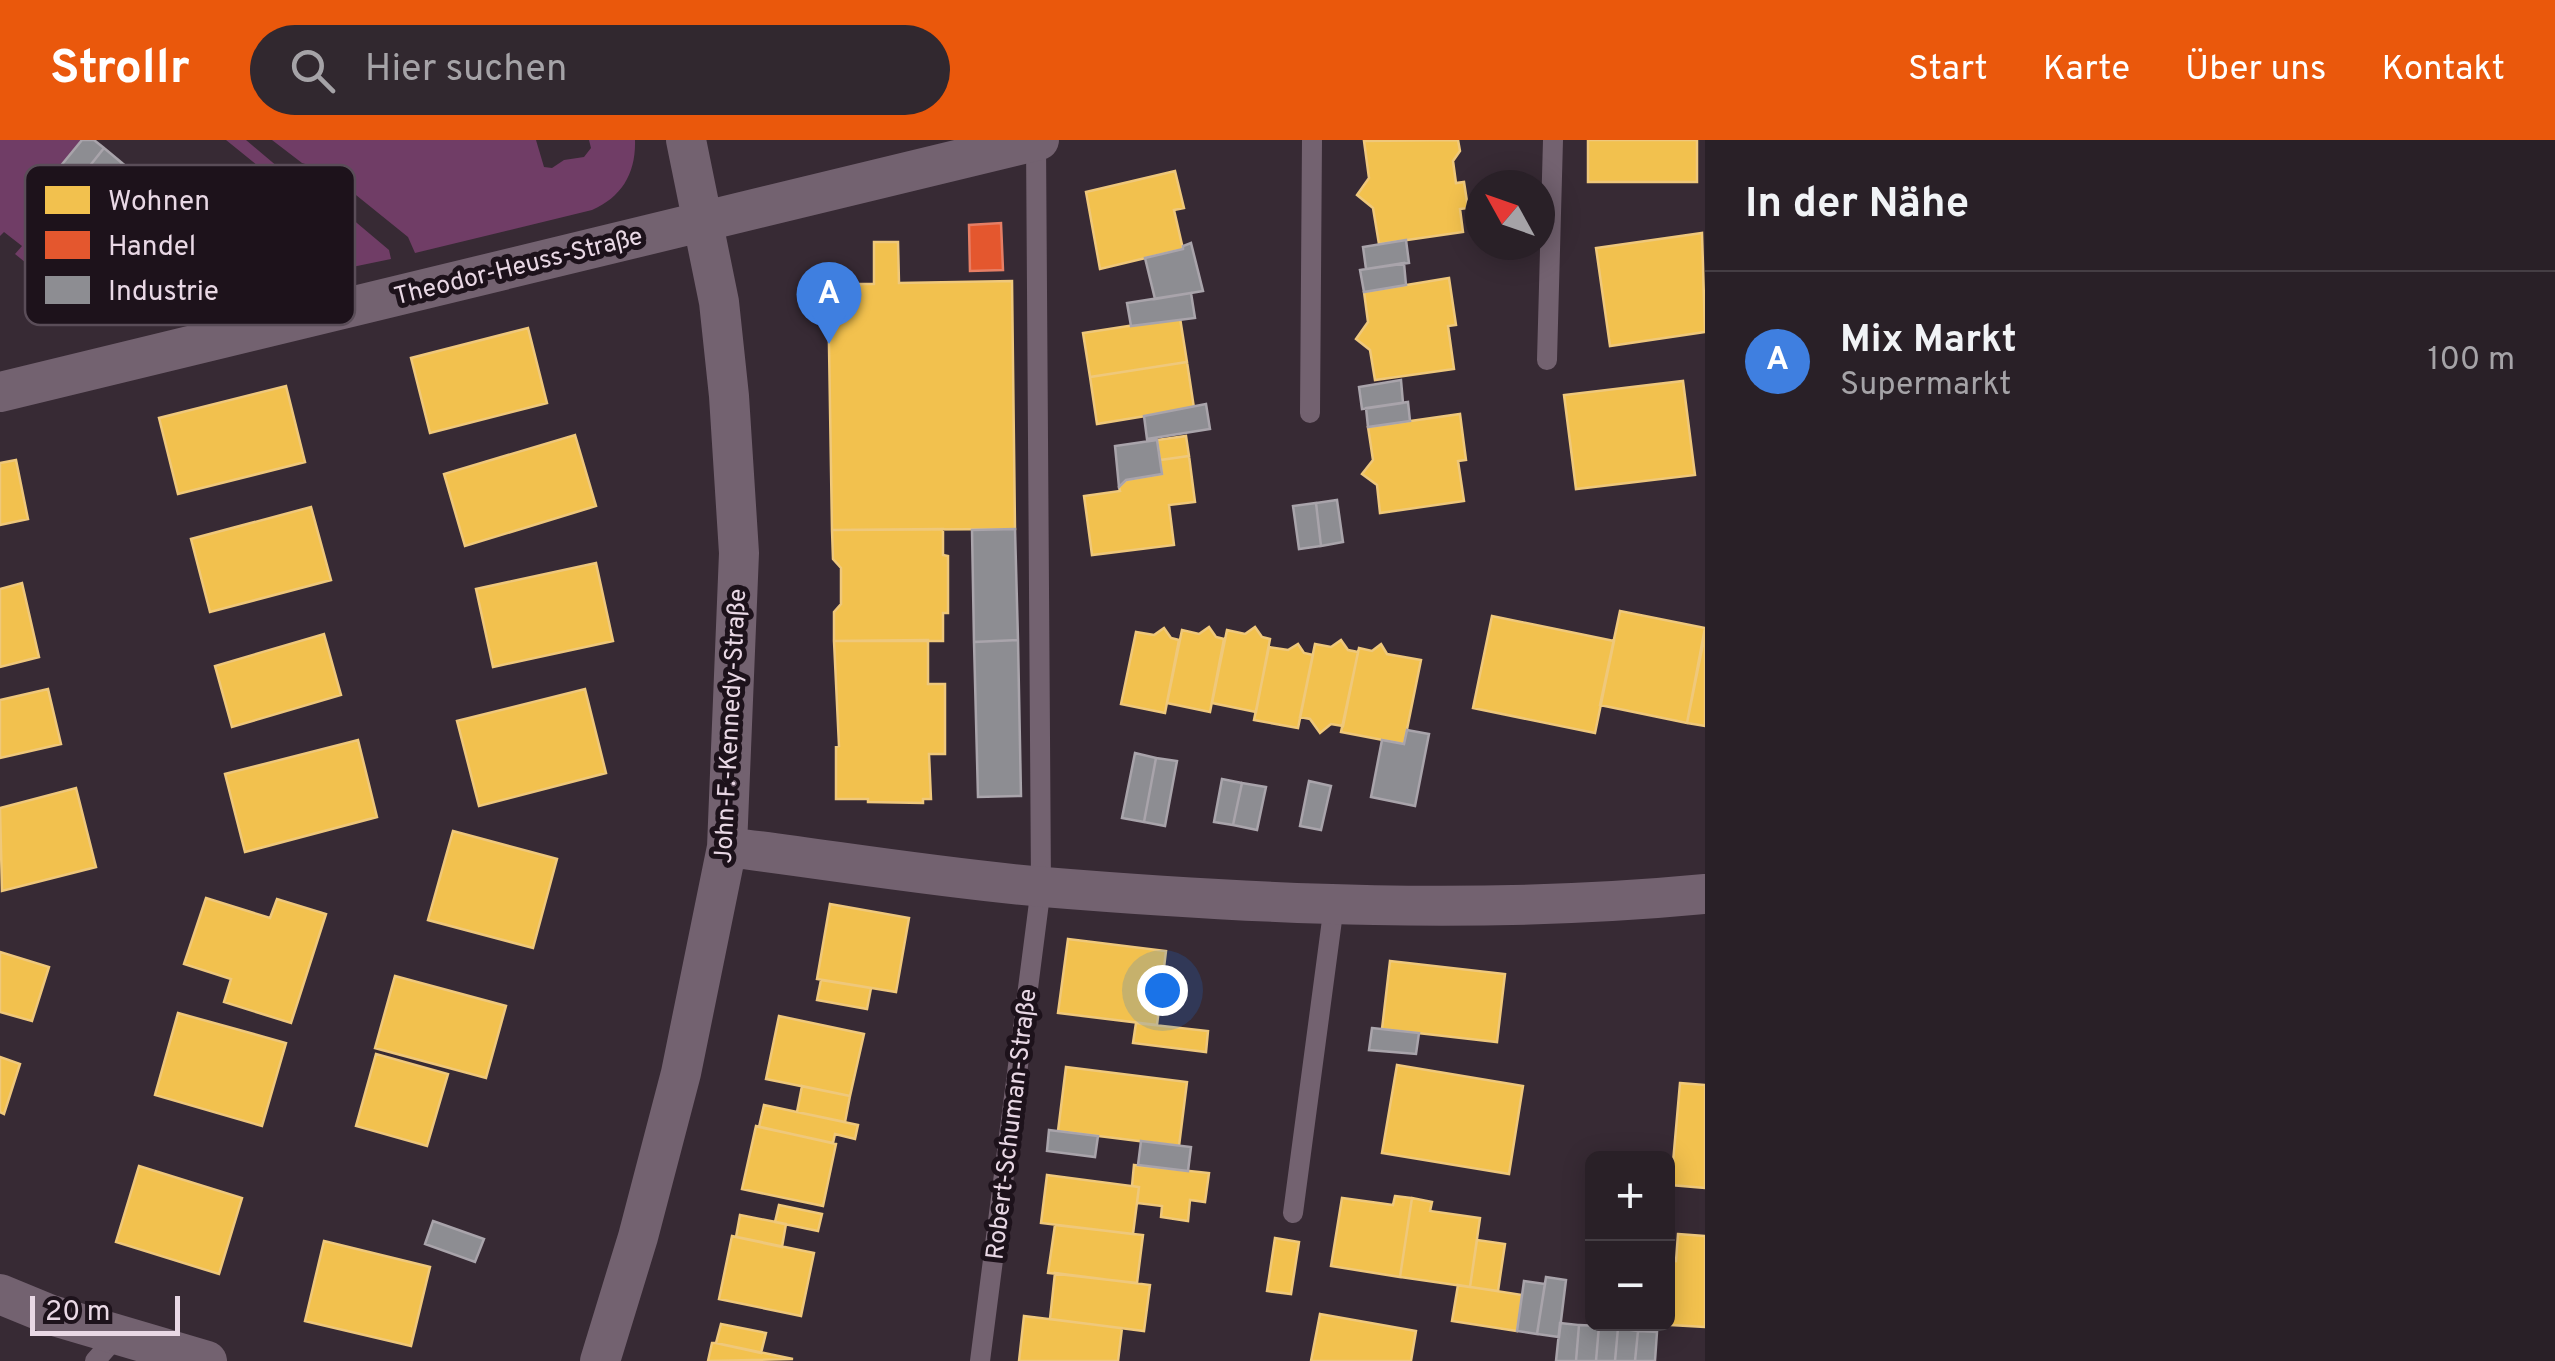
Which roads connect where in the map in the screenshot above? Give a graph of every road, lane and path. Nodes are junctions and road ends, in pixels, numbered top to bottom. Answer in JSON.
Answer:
{"nodes":[{"id":1,"x":686,"y":140,"type":"edge"},
{"id":2,"x":1038,"y":140,"type":"edge"},
{"id":3,"x":1312,"y":140,"type":"edge"},
{"id":4,"x":1553,"y":140,"type":"edge"},
{"id":5,"x":704,"y":220,"type":"junction"},
{"id":6,"x":355,"y":305,"type":"edge"},
{"id":7,"x":274,"y":325,"type":"edge"},
{"id":8,"x":1547,"y":360,"type":"dead end"},
{"id":9,"x":0,"y":392,"type":"edge"},
{"id":10,"x":1310,"y":413,"type":"dead end"},
{"id":11,"x":727,"y":847,"type":"junction"},
{"id":12,"x":1042,"y":887,"type":"junction"},
{"id":13,"x":1705,"y":894,"type":"edge"},
{"id":14,"x":1334,"y":906,"type":"junction"},
{"id":15,"x":1292,"y":1214,"type":"dead end"},
{"id":16,"x":0,"y":1294,"type":"edge"},
{"id":17,"x":106,"y":1348,"type":"edge"},
{"id":18,"x":207,"y":1361,"type":"edge"},
{"id":19,"x":600,"y":1361,"type":"edge"},
{"id":20,"x":980,"y":1361,"type":"edge"}],
"edges":[{"from":1,"to":5,"type":"street","name":"John-F.-Kennedy-Straße"},
{"from":2,"to":5,"type":"street","name":"Theodor-Heuss-Straße"},
{"from":2,"to":12,"type":"lane","name":"Theodor-Heuss-Straße"},
{"from":3,"to":10,"type":"lane"},
{"from":4,"to":8,"type":"lane"},
{"from":5,"to":6,"type":"street","name":"Theodor-Heuss-Straße"},
{"from":5,"to":11,"type":"street","name":"John-F.-Kennedy-Straße"},
{"from":7,"to":9,"type":"street","name":"Theodor-Heuss-Straße"},
{"from":11,"to":12,"type":"street"},
{"from":11,"to":19,"type":"street","name":"John-F.-Kennedy-Straße"},
{"from":12,"to":14,"type":"street"},
{"from":12,"to":20,"type":"lane","name":"Robert-Schuman-Straße"},
{"from":13,"to":14,"type":"street"},
{"from":14,"to":15,"type":"lane"},
{"from":16,"to":17,"type":"street"},
{"from":17,"to":18,"type":"street"}]}
